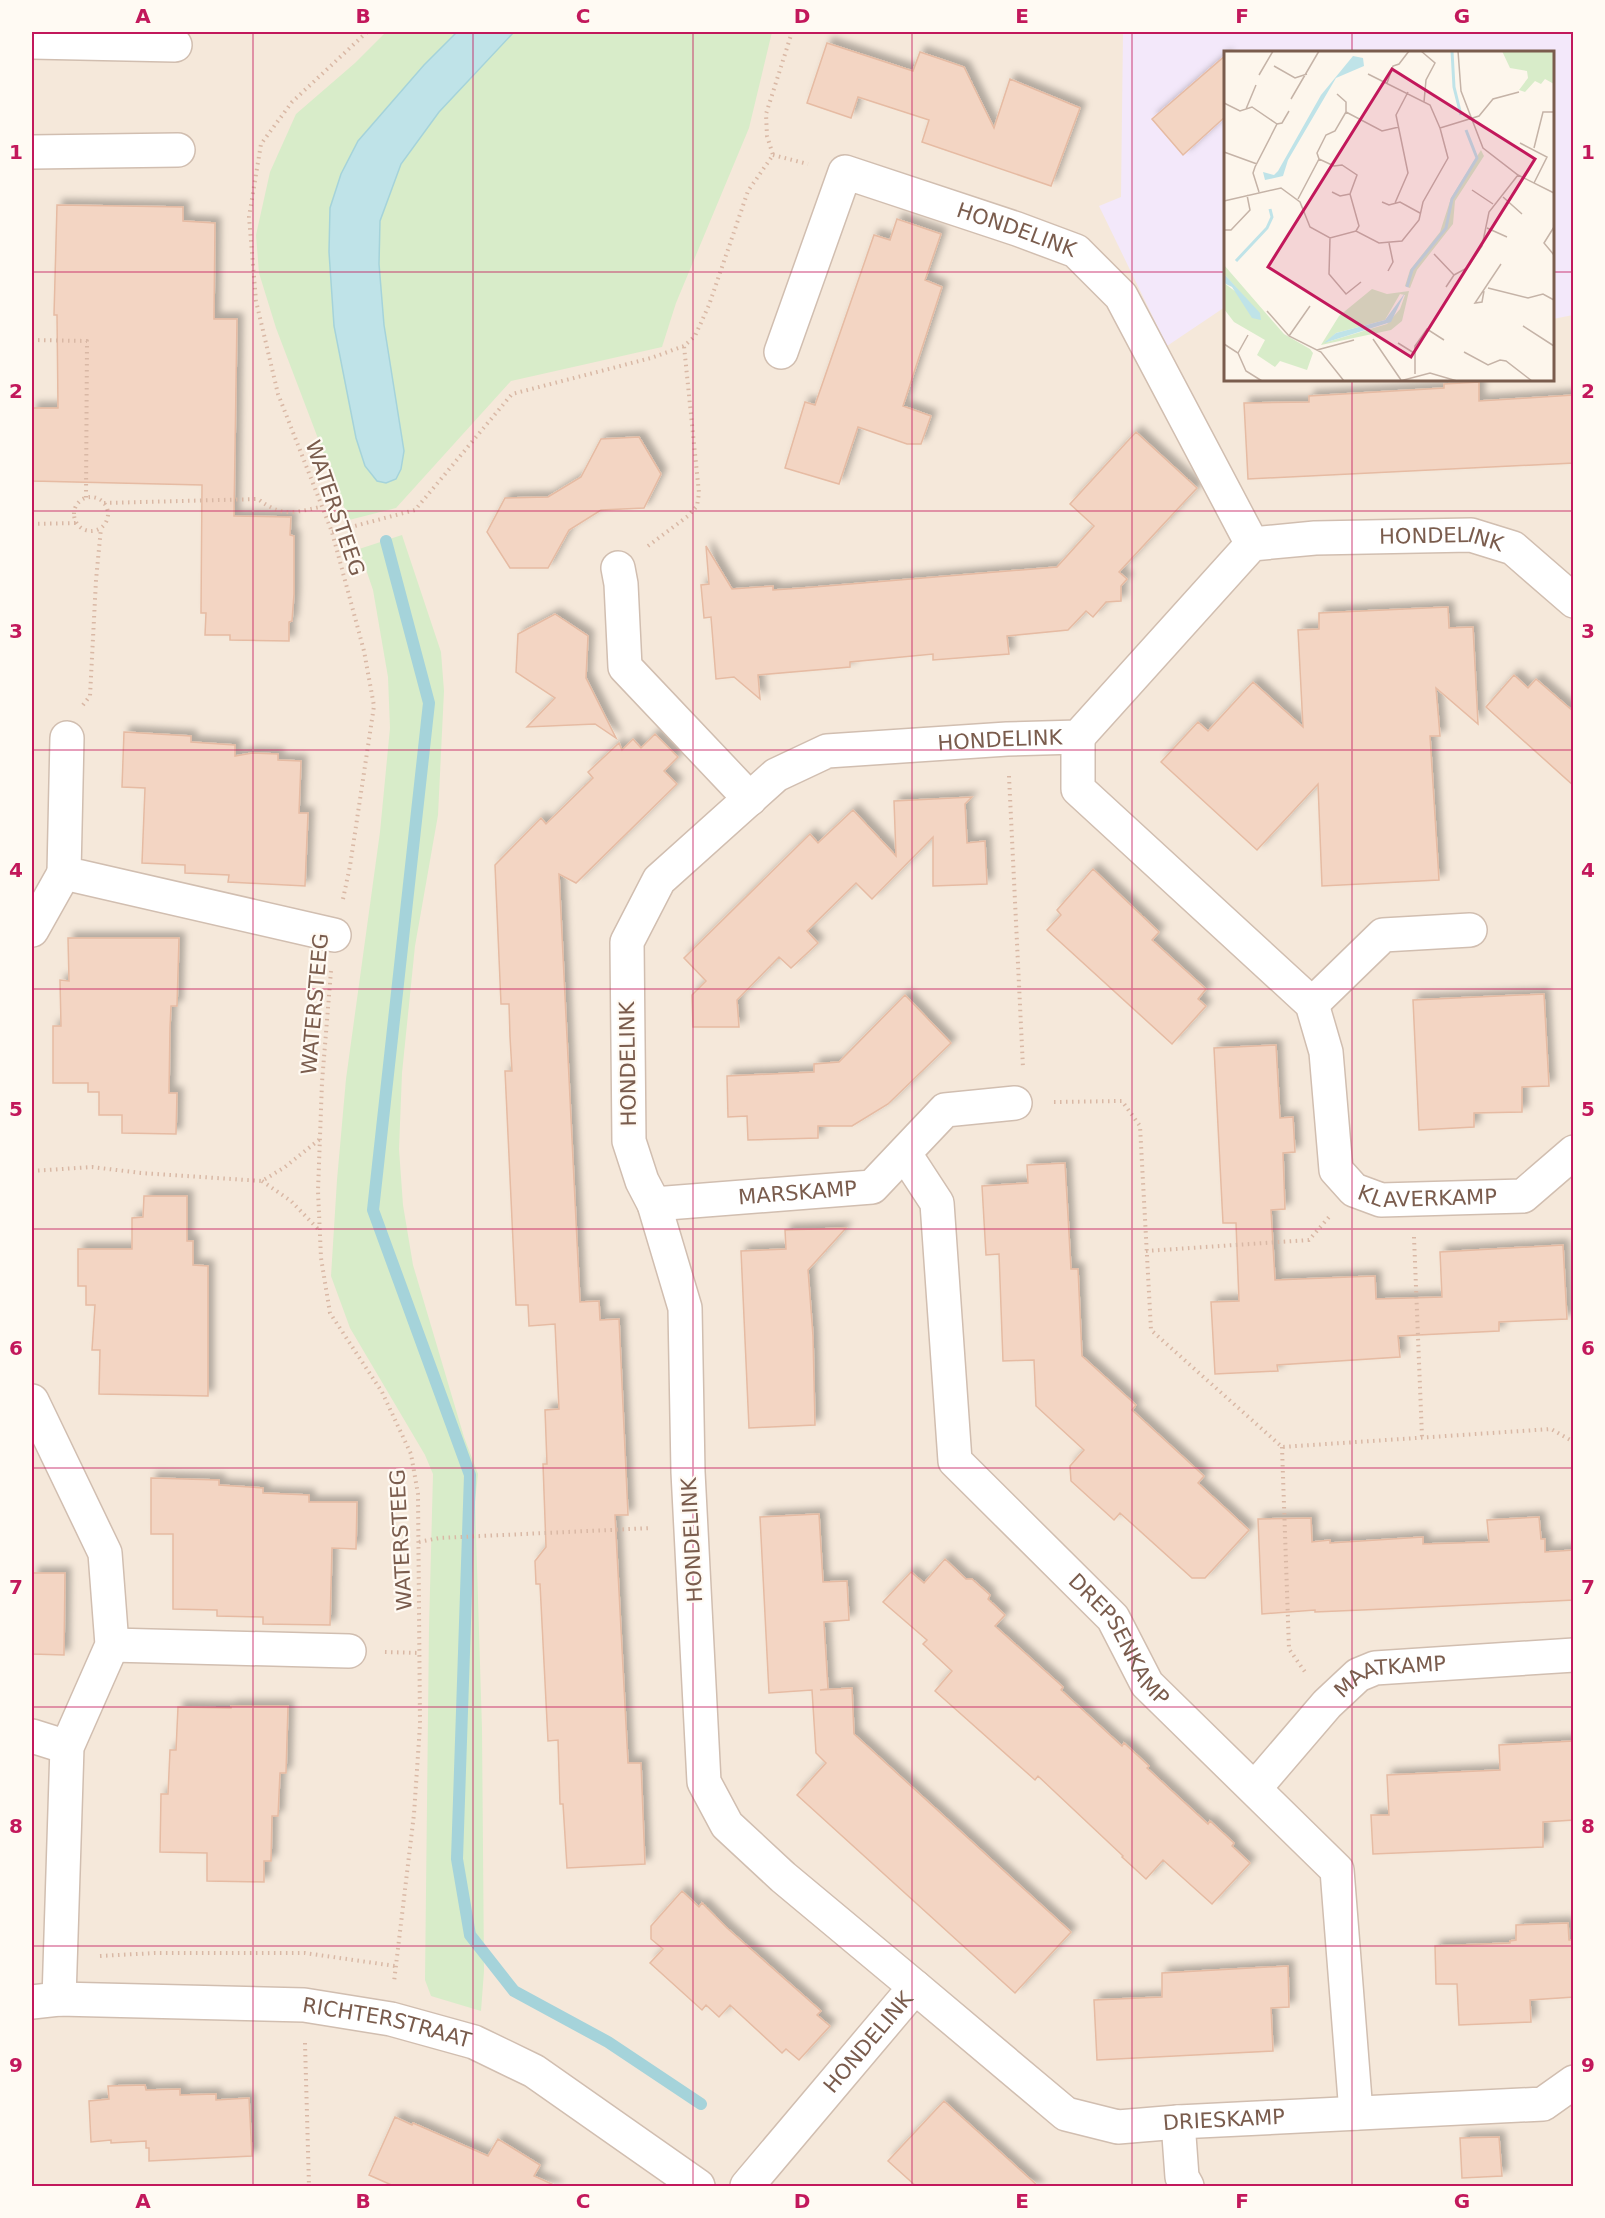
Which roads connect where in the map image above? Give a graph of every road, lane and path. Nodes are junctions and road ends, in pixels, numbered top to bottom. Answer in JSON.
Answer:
{"nodes":[{"id":1,"x":367,"y":32,"type":"edge"},
{"id":2,"x":792,"y":32,"type":"edge"},
{"id":3,"x":32,"y":42,"type":"edge"},
{"id":4,"x":175,"y":45,"type":"dead end"},
{"id":5,"x":178,"y":150,"type":"dead end"},
{"id":6,"x":32,"y":152,"type":"edge"},
{"id":7,"x":32,"y":340,"type":"edge"},
{"id":8,"x":684,"y":346,"type":"junction"},
{"id":9,"x":781,"y":352,"type":"dead end"},
{"id":10,"x":86,"y":498,"type":"junction"},
{"id":11,"x":104,"y":502,"type":"junction"},
{"id":12,"x":321,"y":507,"type":"junction"},
{"id":13,"x":76,"y":523,"type":"junction"},
{"id":14,"x":32,"y":524,"type":"edge"},
{"id":15,"x":101,"y":528,"type":"junction"},
{"id":16,"x":332,"y":532,"type":"junction"},
{"id":17,"x":1252,"y":544,"type":"junction"},
{"id":18,"x":618,"y":568,"type":"joint"},
{"id":19,"x":1574,"y":601,"type":"edge"},
{"id":20,"x":1078,"y":737,"type":"junction"},
{"id":21,"x":67,"y":738,"type":"joint"},
{"id":22,"x":1007,"y":739,"type":"junction"},
{"id":23,"x":750,"y":799,"type":"junction"},
{"id":24,"x":64,"y":873,"type":"junction"},
{"id":25,"x":32,"y":930,"type":"edge"},
{"id":26,"x":1470,"y":930,"type":"dead end"},
{"id":27,"x":334,"y":935,"type":"junction"},
{"id":28,"x":1312,"y":1004,"type":"junction"},
{"id":29,"x":1019,"y":1088,"type":"joint"},
{"id":30,"x":1047,"y":1102,"type":"dead end"},
{"id":31,"x":321,"y":1139,"type":"junction"},
{"id":32,"x":1574,"y":1152,"type":"edge"},
{"id":33,"x":905,"y":1154,"type":"junction"},
{"id":34,"x":32,"y":1171,"type":"edge"},
{"id":35,"x":262,"y":1181,"type":"junction"},
{"id":36,"x":1354,"y":1190,"type":"junction"},
{"id":37,"x":1413,"y":1198,"type":"junction"},
{"id":38,"x":654,"y":1204,"type":"junction"},
{"id":39,"x":320,"y":1230,"type":"junction"},
{"id":40,"x":1146,"y":1251,"type":"junction"},
{"id":41,"x":33,"y":1411,"type":"edge"},
{"id":42,"x":1422,"y":1437,"type":"junction"},
{"id":43,"x":1574,"y":1442,"type":"edge"},
{"id":44,"x":1282,"y":1447,"type":"junction"},
{"id":45,"x":692,"y":1526,"type":"junction"},
{"id":46,"x":419,"y":1542,"type":"junction"},
{"id":47,"x":112,"y":1645,"type":"junction"},
{"id":48,"x":349,"y":1651,"type":"dead end"},
{"id":49,"x":1574,"y":1655,"type":"edge"},
{"id":50,"x":1328,"y":1704,"type":"junction"},
{"id":51,"x":32,"y":1736,"type":"edge"},
{"id":52,"x":67,"y":1747,"type":"junction"},
{"id":53,"x":1255,"y":1788,"type":"junction"},
{"id":54,"x":60,"y":1958,"type":"junction"},
{"id":55,"x":395,"y":1966,"type":"junction"},
{"id":56,"x":915,"y":1987,"type":"junction"},
{"id":57,"x":45,"y":2000,"type":"edge"},
{"id":58,"x":304,"y":2006,"type":"junction"},
{"id":59,"x":391,"y":2019,"type":"junction"},
{"id":60,"x":1573,"y":2084,"type":"edge"},
{"id":61,"x":1356,"y":2113,"type":"junction"},
{"id":62,"x":1178,"y":2122,"type":"junction"},
{"id":63,"x":309,"y":2187,"type":"edge"},
{"id":64,"x":698,"y":2187,"type":"edge"},
{"id":65,"x":747,"y":2187,"type":"edge"},
{"id":66,"x":1187,"y":2187,"type":"edge"}],
"edges":[{"from":1,"to":12,"type":"path","name":"WATERSTEEG"},
{"from":2,"to":8,"type":"path"},
{"from":3,"to":4,"type":"street"},
{"from":5,"to":6,"type":"street"},
{"from":7,"to":10,"type":"path"},
{"from":8,"to":16,"type":"path"},
{"from":8,"to":18,"type":"path"},
{"from":9,"to":17,"type":"street","name":"HONDELINK"},
{"from":10,"to":11,"type":"path"},
{"from":10,"to":13,"type":"path"},
{"from":11,"to":12,"type":"path"},
{"from":11,"to":15,"type":"path"},
{"from":12,"to":16,"type":"path","name":"WATERSTEEG"},
{"from":13,"to":14,"type":"path"},
{"from":13,"to":15,"type":"path"},
{"from":15,"to":21,"type":"path"},
{"from":16,"to":27,"type":"path","name":"WATERSTEEG"},
{"from":17,"to":19,"type":"street","name":"HONDELINK"},
{"from":17,"to":20,"type":"street","name":"HONDELINK"},
{"from":18,"to":23,"type":"street"},
{"from":20,"to":22,"type":"street","name":"HONDELINK"},
{"from":20,"to":28,"type":"street"},
{"from":21,"to":24,"type":"street"},
{"from":22,"to":23,"type":"street","name":"HONDELINK"},
{"from":22,"to":29,"type":"path"},
{"from":23,"to":38,"type":"street","name":"HONDELINK"},
{"from":24,"to":25,"type":"street"},
{"from":24,"to":27,"type":"street"},
{"from":26,"to":28,"type":"street"},
{"from":27,"to":31,"type":"path","name":"WATERSTEEG"},
{"from":28,"to":36,"type":"street","name":"KLAVERKAMP"},
{"from":29,"to":33,"type":"street","name":"MARSKAMP"},
{"from":30,"to":40,"type":"path"},
{"from":31,"to":35,"type":"path"},
{"from":31,"to":39,"type":"path","name":"WATERSTEEG"},
{"from":32,"to":37,"type":"street","name":"KLAVERKAMP"},
{"from":33,"to":38,"type":"street","name":"MARSKAMP"},
{"from":33,"to":53,"type":"street","name":"DREPSENKAMP"},
{"from":34,"to":35,"type":"path"},
{"from":35,"to":39,"type":"path"},
{"from":36,"to":37,"type":"street","name":"KLAVERKAMP"},
{"from":36,"to":40,"type":"path"},
{"from":37,"to":42,"type":"path"},
{"from":38,"to":45,"type":"street","name":"HONDELINK"},
{"from":39,"to":46,"type":"path","name":"WATERSTEEG"},
{"from":40,"to":44,"type":"path"},
{"from":41,"to":47,"type":"street"},
{"from":42,"to":43,"type":"path"},
{"from":42,"to":44,"type":"path"},
{"from":44,"to":50,"type":"path"},
{"from":45,"to":46,"type":"path"},
{"from":45,"to":56,"type":"street","name":"HONDELINK"},
{"from":46,"to":55,"type":"path","name":"WATERSTEEG"},
{"from":47,"to":48,"type":"street"},
{"from":47,"to":52,"type":"street"},
{"from":49,"to":50,"type":"street","name":"MAATKAMP"},
{"from":50,"to":53,"type":"street","name":"MAATKAMP"},
{"from":51,"to":52,"type":"street"},
{"from":52,"to":54,"type":"street"},
{"from":53,"to":61,"type":"street","name":"DREPSENKAMP"},
{"from":54,"to":55,"type":"path"},
{"from":54,"to":57,"type":"street"},
{"from":55,"to":59,"type":"path","name":"WATERSTEEG"},
{"from":56,"to":62,"type":"street","name":"DRIESKAMP"},
{"from":56,"to":65,"type":"street","name":"HONDELINK"},
{"from":57,"to":58,"type":"street","name":"RICHTERSTRAAT"},
{"from":58,"to":59,"type":"street","name":"RICHTERSTRAAT"},
{"from":58,"to":63,"type":"path"},
{"from":59,"to":64,"type":"street","name":"RICHTERSTRAAT"},
{"from":60,"to":61,"type":"street","name":"DRIESKAMP"},
{"from":61,"to":62,"type":"street","name":"DRIESKAMP"},
{"from":62,"to":66,"type":"street"}]}
